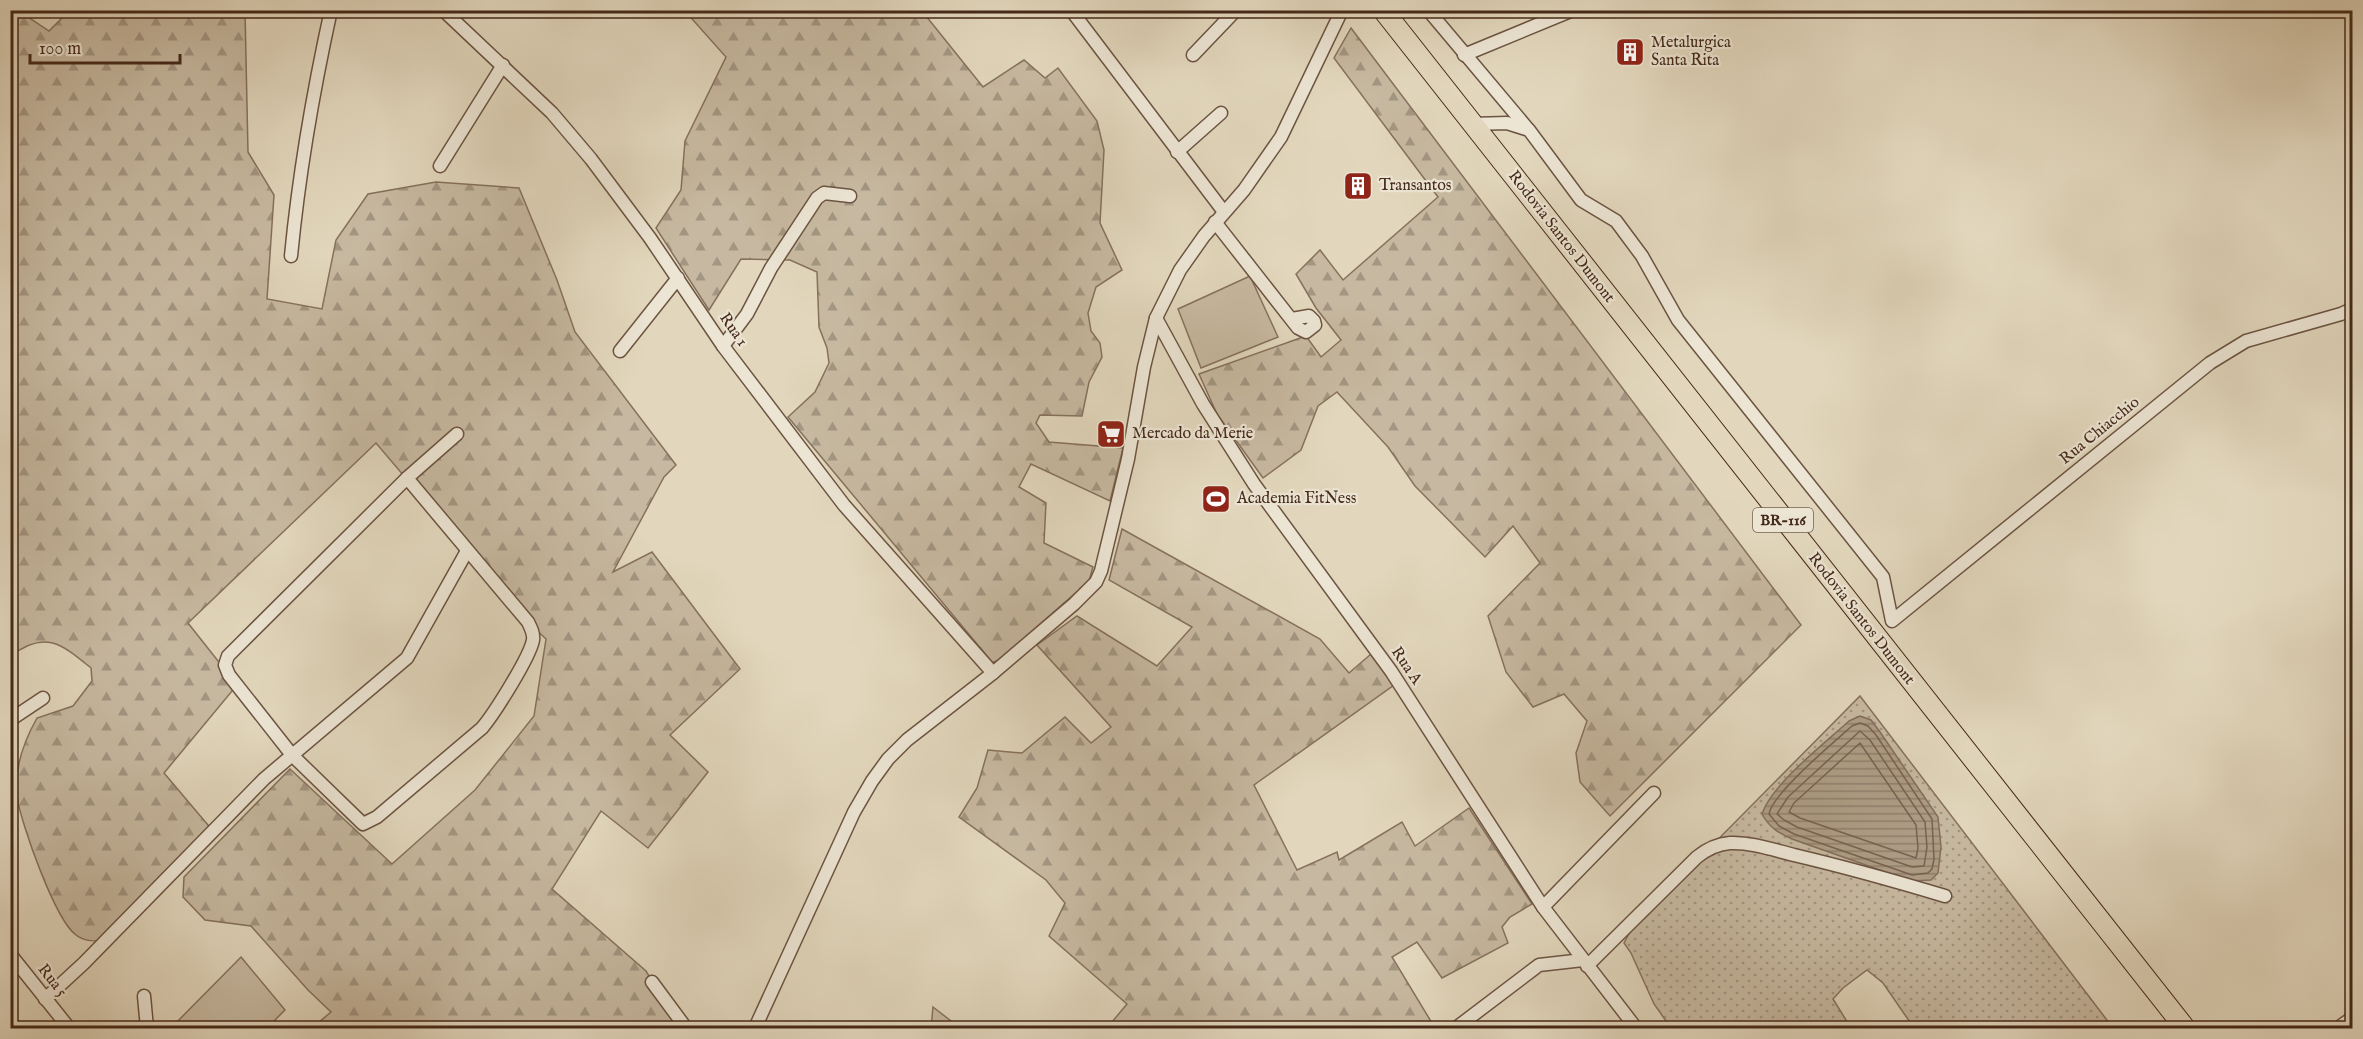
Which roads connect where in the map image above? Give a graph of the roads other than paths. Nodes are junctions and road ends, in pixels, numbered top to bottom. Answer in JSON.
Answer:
{"nodes":[{"id":1,"x":331,"y":10,"type":"edge"},
{"id":2,"x":443,"y":10,"type":"edge"},
{"id":3,"x":1071,"y":10,"type":"edge"},
{"id":4,"x":1236,"y":10,"type":"edge"},
{"id":5,"x":1383,"y":10,"type":"edge"},
{"id":6,"x":1428,"y":10,"type":"edge"},
{"id":7,"x":1573,"y":10,"type":"edge"},
{"id":8,"x":1339,"y":12,"type":"edge"},
{"id":9,"x":1193,"y":55,"type":"dead end"},
{"id":10,"x":1464,"y":55,"type":"junction"},
{"id":11,"x":503,"y":65,"type":"junction"},
{"id":12,"x":1221,"y":113,"type":"dead end"},
{"id":13,"x":1472,"y":124,"type":"junction"},
{"id":14,"x":1529,"y":130,"type":"junction"},
{"id":15,"x":1177,"y":152,"type":"junction"},
{"id":16,"x":440,"y":166,"type":"dead end"},
{"id":17,"x":850,"y":196,"type":"dead end"},
{"id":18,"x":1224,"y":212,"type":"junction"},
{"id":19,"x":1215,"y":222,"type":"junction"},
{"id":20,"x":291,"y":256,"type":"dead end"},
{"id":21,"x":678,"y":278,"type":"junction"},
{"id":22,"x":2352,"y":309,"type":"edge"},
{"id":23,"x":1156,"y":318,"type":"junction"},
{"id":24,"x":1292,"y":319,"type":"dead end"},
{"id":25,"x":723,"y":346,"type":"junction"},
{"id":26,"x":620,"y":351,"type":"dead end"},
{"id":27,"x":457,"y":434,"type":"dead end"},
{"id":28,"x":407,"y":478,"type":"junction"},
{"id":29,"x":467,"y":551,"type":"junction"},
{"id":30,"x":993,"y":673,"type":"junction"},
{"id":31,"x":43,"y":698,"type":"dead end"},
{"id":32,"x":10,"y":720,"type":"edge"},
{"id":33,"x":292,"y":755,"type":"junction"},
{"id":34,"x":1654,"y":793,"type":"dead end"},
{"id":35,"x":1945,"y":896,"type":"dead end"},
{"id":36,"x":1543,"y":907,"type":"junction"},
{"id":37,"x":10,"y":954,"type":"edge"},
{"id":38,"x":1585,"y":963,"type":"junction"},
{"id":39,"x":652,"y":982,"type":"dead end"},
{"id":40,"x":144,"y":996,"type":"dead end"},
{"id":41,"x":45,"y":999,"type":"junction"},
{"id":42,"x":2352,"y":1018,"type":"edge"},
{"id":43,"x":69,"y":1029,"type":"edge"},
{"id":44,"x":147,"y":1029,"type":"edge"},
{"id":45,"x":686,"y":1029,"type":"edge"},
{"id":46,"x":755,"y":1029,"type":"edge"},
{"id":47,"x":1456,"y":1029,"type":"edge"},
{"id":48,"x":1636,"y":1029,"type":"edge"},
{"id":49,"x":2185,"y":1029,"type":"edge"},
{"id":50,"x":2338,"y":1029,"type":"edge"}],
"edges":[{"from":1,"to":20,"type":"street"},
{"from":2,"to":11,"type":"street","name":"Rua 1"},
{"from":3,"to":15,"type":"street"},
{"from":4,"to":9,"type":"street"},
{"from":5,"to":13,"type":"highway","name":"Rodovia Santos Dumont","number":"BR-116"},
{"from":6,"to":10,"type":"street"},
{"from":7,"to":10,"type":"street"},
{"from":8,"to":18,"type":"street"},
{"from":10,"to":14,"type":"street"},
{"from":11,"to":16,"type":"street"},
{"from":11,"to":21,"type":"street","name":"Rua 1"},
{"from":12,"to":15,"type":"street"},
{"from":13,"to":14,"type":"street"},
{"from":13,"to":49,"type":"highway","name":"Rodovia Santos Dumont","number":"BR-116"},
{"from":14,"to":22,"type":"street","name":"Rua Chiacchio"},
{"from":15,"to":18,"type":"street"},
{"from":17,"to":25,"type":"street"},
{"from":18,"to":19,"type":"street"},
{"from":19,"to":23,"type":"street"},
{"from":19,"to":24,"type":"street"},
{"from":21,"to":25,"type":"street","name":"Rua 1"},
{"from":21,"to":26,"type":"street"},
{"from":23,"to":30,"type":"street"},
{"from":23,"to":36,"type":"street","name":"Rua A"},
{"from":25,"to":30,"type":"street","name":"Rua 1"},
{"from":27,"to":28,"type":"street"},
{"from":28,"to":29,"type":"street"},
{"from":28,"to":33,"type":"street"},
{"from":29,"to":33,"type":"street"},
{"from":29,"to":33,"type":"street"},
{"from":30,"to":46,"type":"street"},
{"from":31,"to":32,"type":"street"},
{"from":33,"to":41,"type":"street"},
{"from":34,"to":36,"type":"street"},
{"from":35,"to":38,"type":"street"},
{"from":36,"to":38,"type":"street","name":"Rua A"},
{"from":37,"to":41,"type":"street","name":"Rua 5"},
{"from":38,"to":47,"type":"street"},
{"from":38,"to":48,"type":"street","name":"Rua A"},
{"from":39,"to":45,"type":"street"},
{"from":40,"to":44,"type":"street"},
{"from":41,"to":43,"type":"street","name":"Rua 5"},
{"from":42,"to":50,"type":"street"}]}
